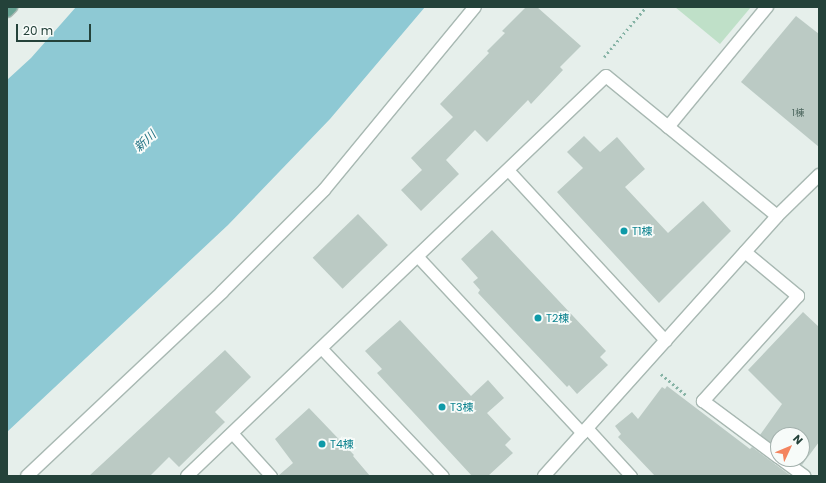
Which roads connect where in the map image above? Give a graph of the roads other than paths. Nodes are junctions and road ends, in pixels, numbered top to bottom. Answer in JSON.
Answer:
{"nodes":[{"id":1,"x":11,"y":7,"type":"edge"},
{"id":2,"x":475,"y":7,"type":"edge"},
{"id":3,"x":767,"y":7,"type":"edge"},
{"id":4,"x":7,"y":11,"type":"edge"},
{"id":5,"x":668,"y":127,"type":"junction"},
{"id":6,"x":509,"y":171,"type":"junction"},
{"id":7,"x":819,"y":175,"type":"edge"},
{"id":8,"x":777,"y":216,"type":"junction"},
{"id":9,"x":745,"y":252,"type":"junction"},
{"id":10,"x":418,"y":257,"type":"junction"},
{"id":11,"x":666,"y":341,"type":"junction"},
{"id":12,"x":322,"y":349,"type":"junction"},
{"id":13,"x":585,"y":430,"type":"junction"},
{"id":14,"x":232,"y":433,"type":"junction"},
{"id":15,"x":770,"y":451,"type":"edge"},
{"id":16,"x":792,"y":467,"type":"edge"},
{"id":17,"x":27,"y":476,"type":"edge"},
{"id":18,"x":187,"y":476,"type":"edge"},
{"id":19,"x":271,"y":476,"type":"edge"},
{"id":20,"x":443,"y":476,"type":"edge"},
{"id":21,"x":544,"y":476,"type":"edge"},
{"id":22,"x":631,"y":476,"type":"edge"},
{"id":23,"x":804,"y":476,"type":"edge"}],
"edges":[{"from":1,"to":4,"type":"main road"},
{"from":2,"to":17,"type":"street"},
{"from":3,"to":5,"type":"street"},
{"from":5,"to":6,"type":"street"},
{"from":5,"to":8,"type":"street"},
{"from":6,"to":10,"type":"street"},
{"from":6,"to":11,"type":"lane"},
{"from":7,"to":8,"type":"street"},
{"from":8,"to":9,"type":"street"},
{"from":9,"to":11,"type":"street"},
{"from":9,"to":15,"type":"street"},
{"from":10,"to":12,"type":"street"},
{"from":10,"to":13,"type":"lane"},
{"from":11,"to":13,"type":"street"},
{"from":12,"to":14,"type":"street"},
{"from":12,"to":20,"type":"lane"},
{"from":13,"to":21,"type":"street"},
{"from":13,"to":22,"type":"lane"},
{"from":14,"to":18,"type":"street"},
{"from":14,"to":19,"type":"lane"},
{"from":16,"to":23,"type":"street"}]}
